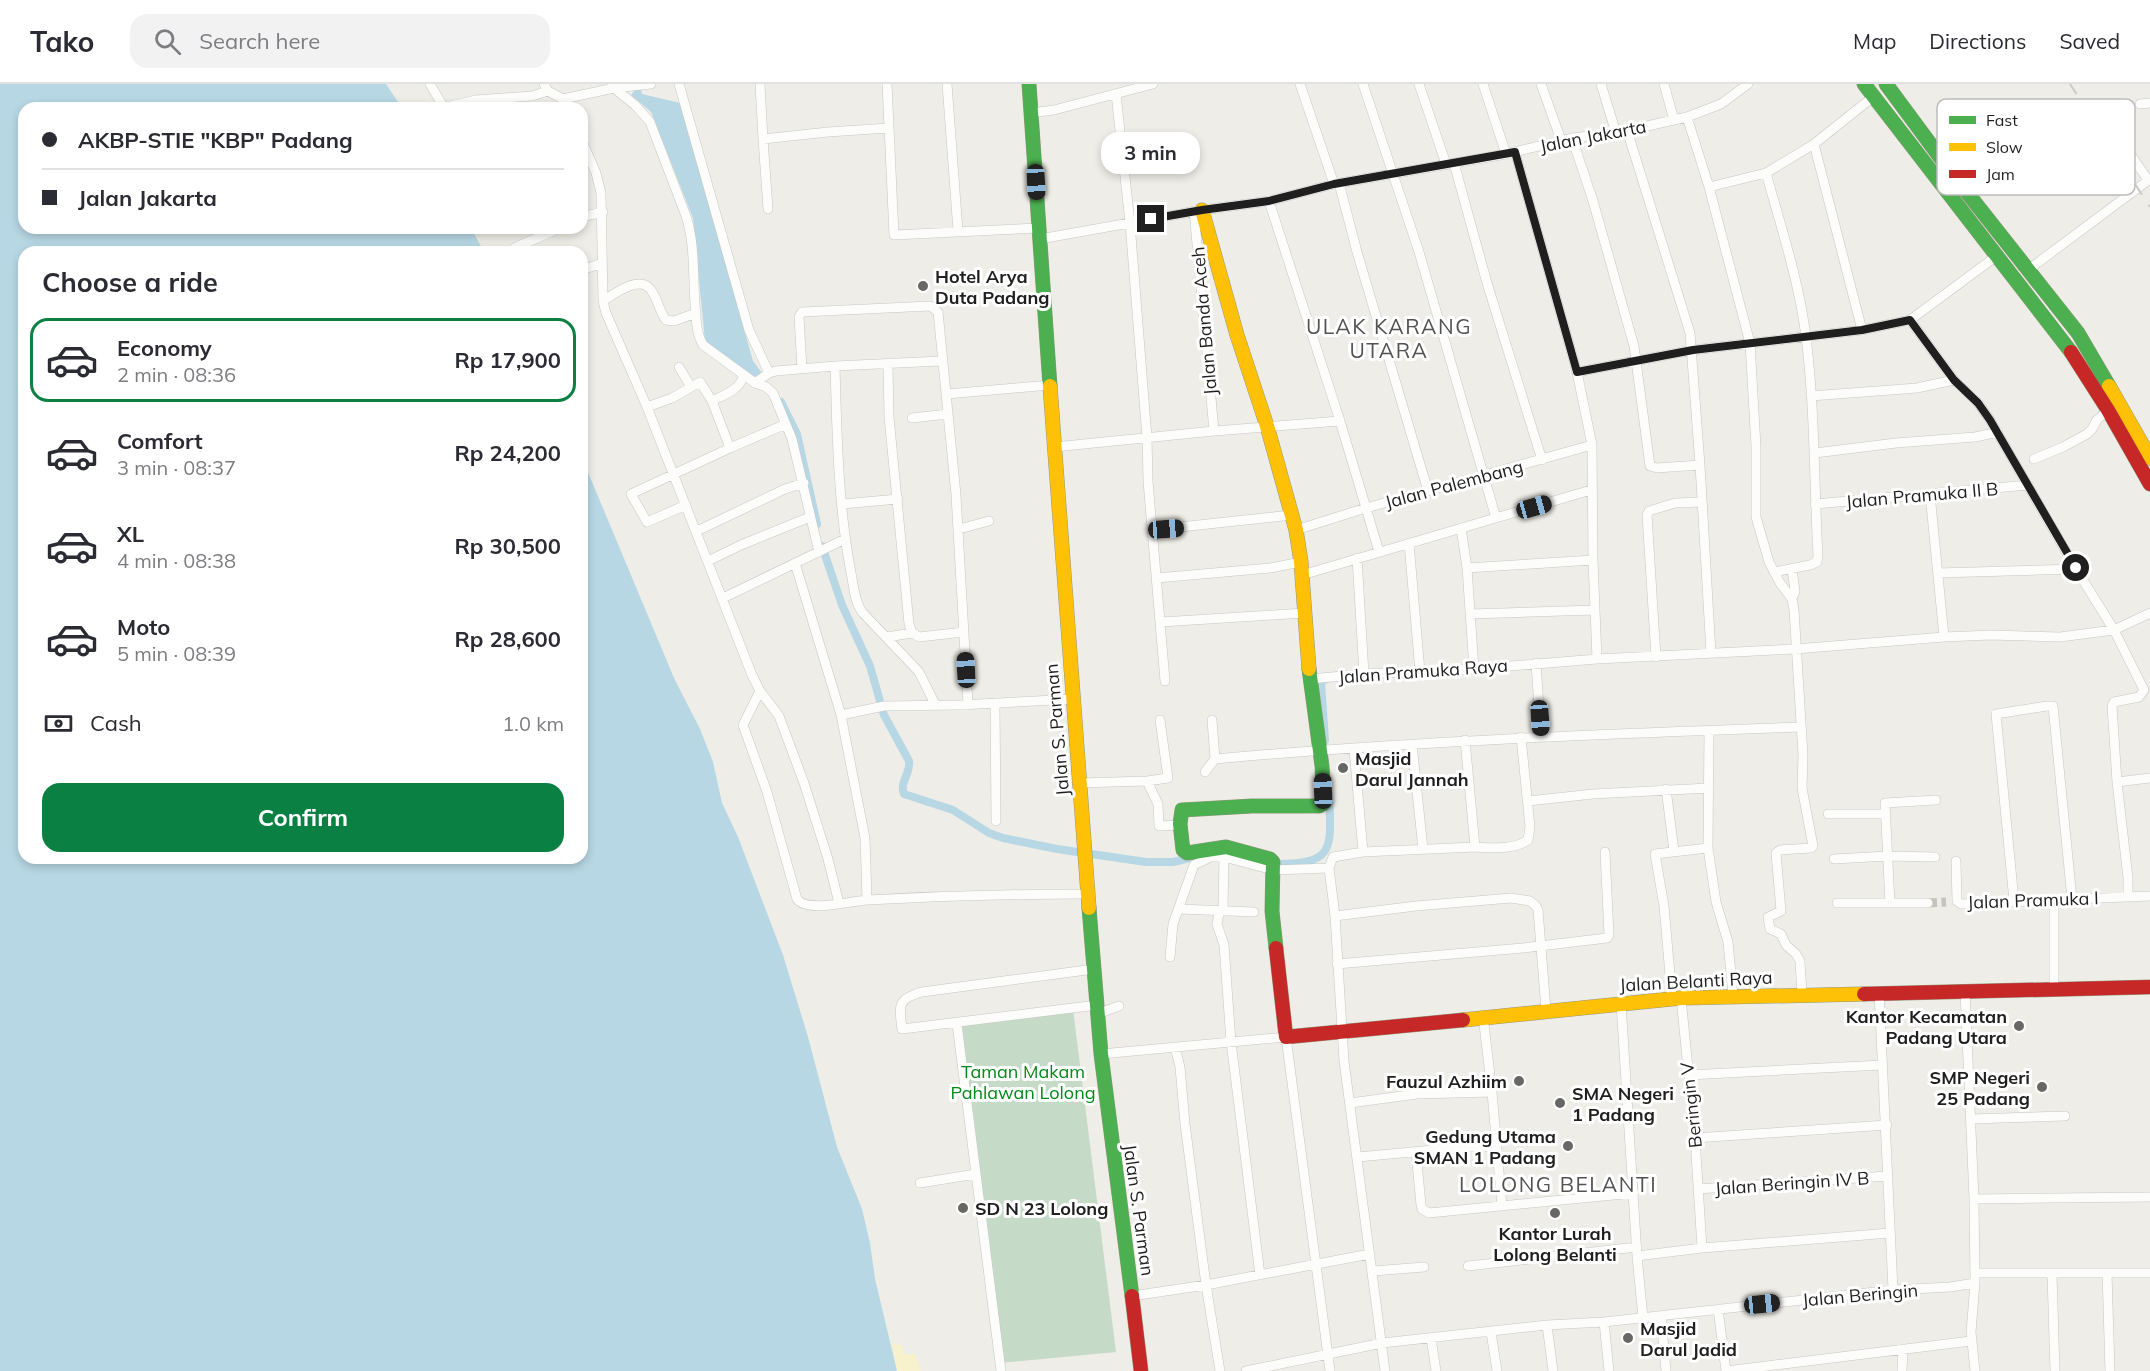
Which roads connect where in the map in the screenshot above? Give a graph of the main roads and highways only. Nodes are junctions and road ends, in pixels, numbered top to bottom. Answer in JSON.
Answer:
{"nodes":[{"id":1,"x":1029,"y":84,"type":"edge"},
{"id":2,"x":1864,"y":84,"type":"edge"},
{"id":3,"x":1886,"y":84,"type":"edge"},
{"id":4,"x":1937,"y":153,"type":"edge"},
{"id":5,"x":1937,"y":177,"type":"edge"},
{"id":6,"x":1951,"y":195,"type":"edge"},
{"id":7,"x":1969,"y":195,"type":"edge"},
{"id":8,"x":1198,"y":210,"type":"road end"},
{"id":9,"x":2150,"y":458,"type":"edge"},
{"id":10,"x":2150,"y":484,"type":"edge"},
{"id":11,"x":2150,"y":987,"type":"edge"},
{"id":12,"x":1141,"y":1371,"type":"edge"}],
"edges":[{"from":1,"to":12,"type":"main road","name":"Jalan S. Parman"},
{"from":2,"to":5,"type":"main road"},
{"from":3,"to":4,"type":"main road"},
{"from":6,"to":10,"type":"main road"},
{"from":7,"to":9,"type":"main road"},
{"from":8,"to":11,"type":"main road","name":"Jalan Belanti Raya"}]}
